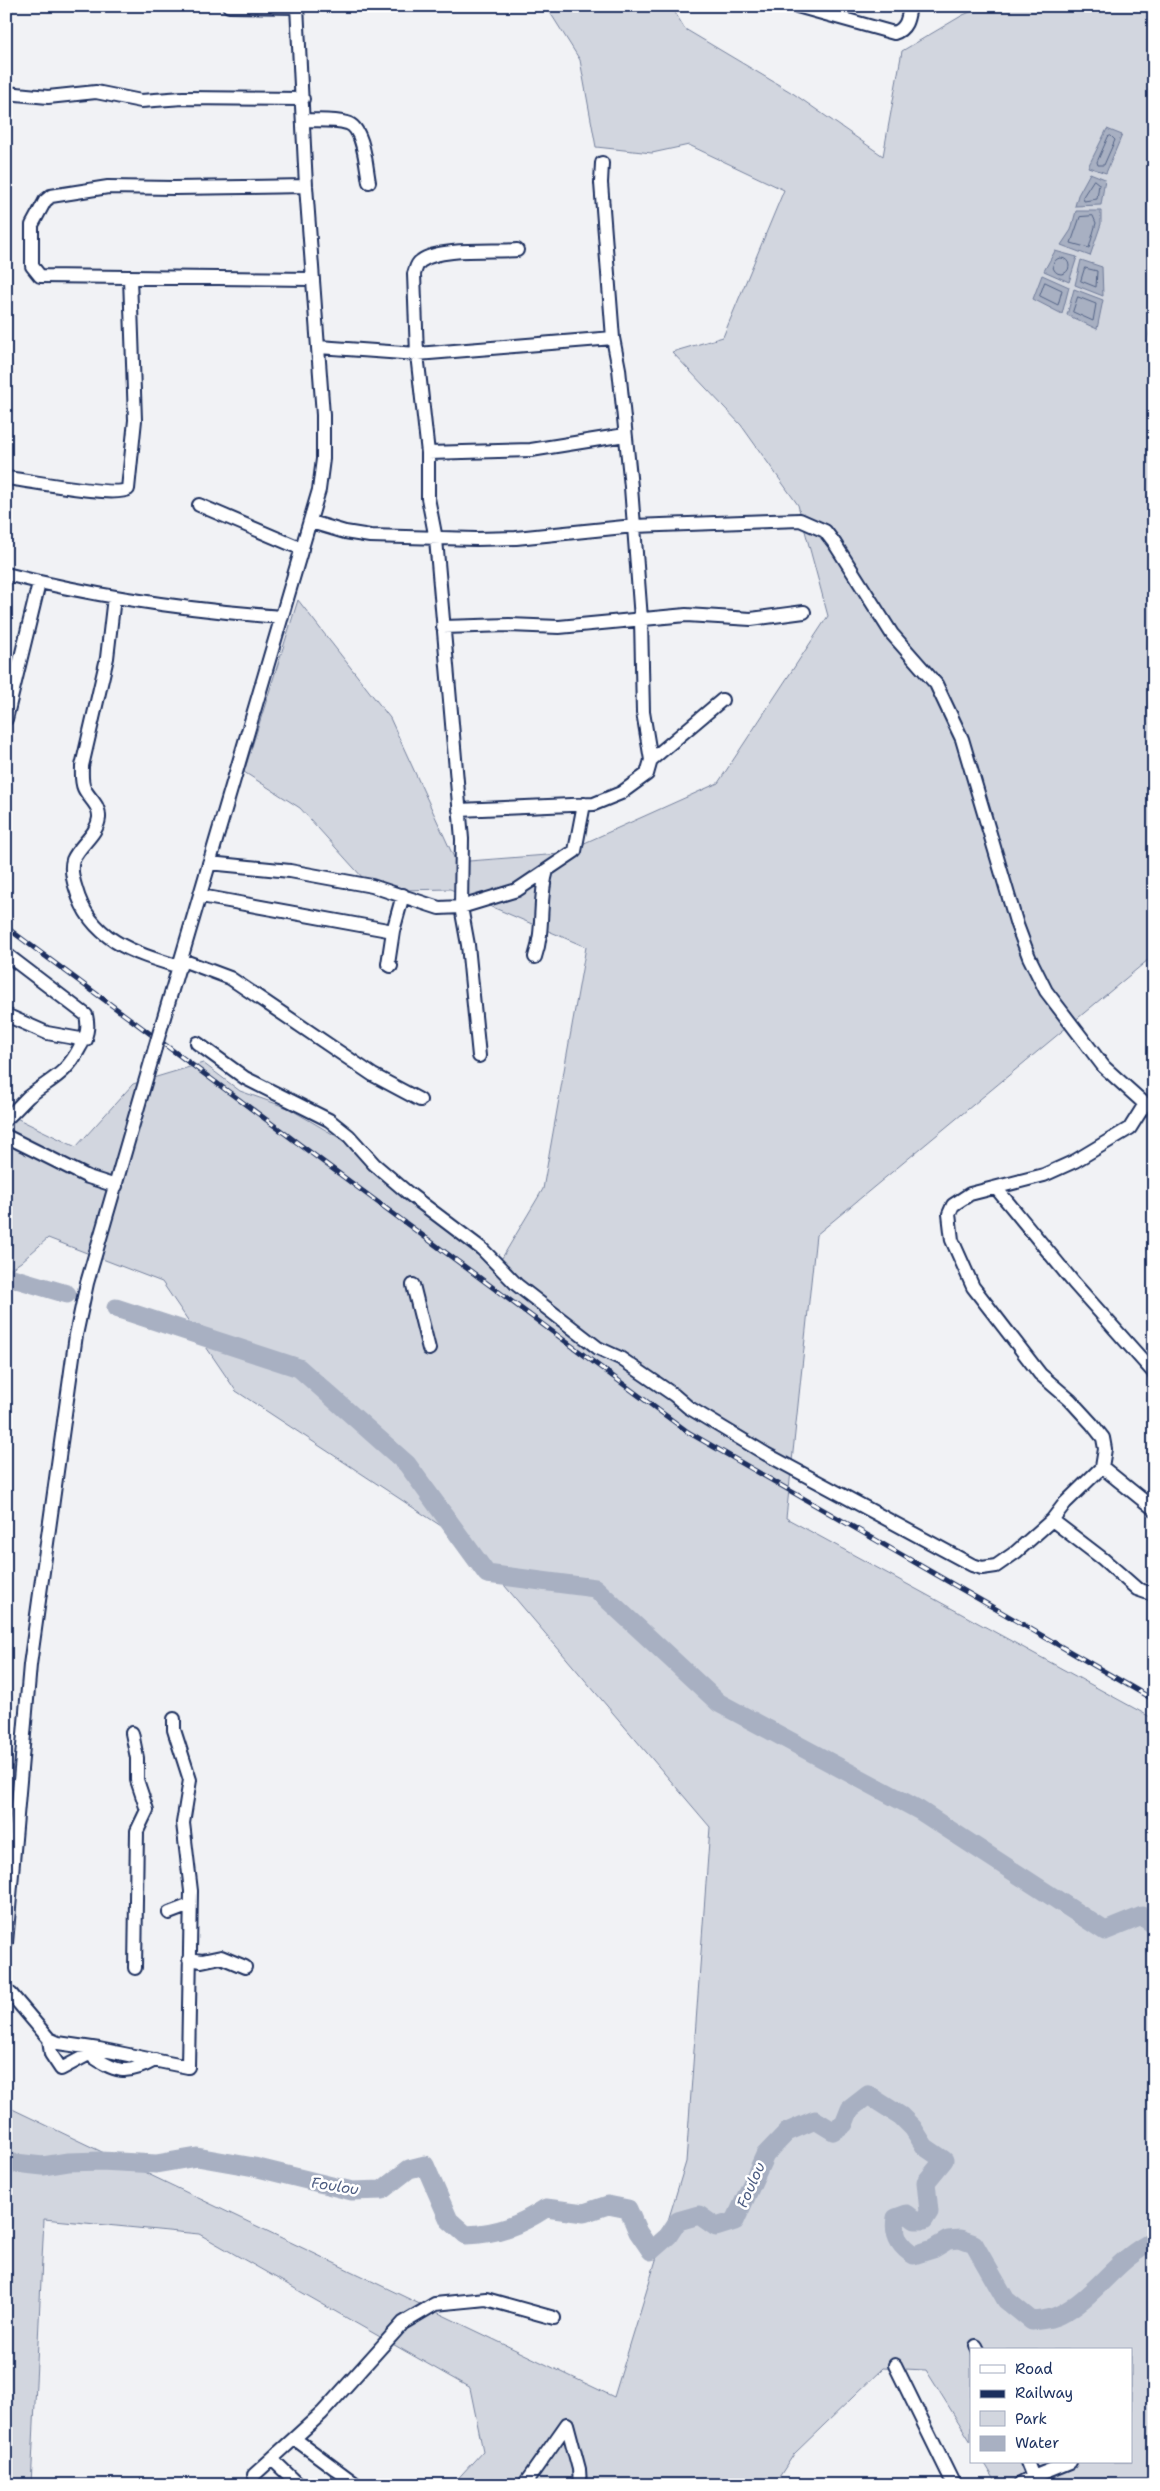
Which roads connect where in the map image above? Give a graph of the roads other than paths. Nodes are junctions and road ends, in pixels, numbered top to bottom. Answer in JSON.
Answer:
{"nodes":[{"id":1,"x":229,"y":6,"type":"edge"},
{"id":2,"x":797,"y":6,"type":"edge"},
{"id":3,"x":910,"y":6,"type":"edge"},
{"id":4,"x":297,"y":7,"type":"edge"},
{"id":5,"x":6,"y":94,"type":"edge"},
{"id":6,"x":302,"y":99,"type":"junction"},
{"id":7,"x":303,"y":120,"type":"junction"},
{"id":8,"x":602,"y":163,"type":"dead end"},
{"id":9,"x":369,"y":182,"type":"dead end"},
{"id":10,"x":306,"y":186,"type":"junction"},
{"id":11,"x":517,"y":250,"type":"dead end"},
{"id":12,"x":130,"y":278,"type":"junction"},
{"id":13,"x":312,"y":279,"type":"junction"},
{"id":14,"x":613,"y":338,"type":"junction"},
{"id":15,"x":319,"y":347,"type":"junction"},
{"id":16,"x":418,"y":354,"type":"junction"},
{"id":17,"x":625,"y":434,"type":"junction"},
{"id":18,"x":428,"y":453,"type":"junction"},
{"id":19,"x":6,"y":478,"type":"edge"},
{"id":20,"x":199,"y":506,"type":"dead end"},
{"id":21,"x":311,"y":522,"type":"junction"},
{"id":22,"x":634,"y":526,"type":"junction"},
{"id":23,"x":436,"y":539,"type":"junction"},
{"id":24,"x":302,"y":549,"type":"junction"},
{"id":25,"x":6,"y":574,"type":"edge"},
{"id":26,"x":39,"y":583,"type":"junction"},
{"id":27,"x":114,"y":597,"type":"junction"},
{"id":28,"x":804,"y":612,"type":"dead end"},
{"id":29,"x":282,"y":618,"type":"junction"},
{"id":30,"x":641,"y":619,"type":"junction"},
{"id":31,"x":443,"y":627,"type":"junction"},
{"id":32,"x":722,"y":700,"type":"dead end"},
{"id":33,"x":6,"y":719,"type":"edge"},
{"id":34,"x":651,"y":760,"type":"junction"},
{"id":35,"x":584,"y":804,"type":"junction"},
{"id":36,"x":459,"y":810,"type":"junction"},
{"id":37,"x":209,"y":864,"type":"junction"},
{"id":38,"x":546,"y":870,"type":"junction"},
{"id":39,"x":403,"y":895,"type":"junction"},
{"id":40,"x":201,"y":896,"type":"junction"},
{"id":41,"x":461,"y":907,"type":"junction"},
{"id":42,"x":393,"y":931,"type":"junction"},
{"id":43,"x":6,"y":954,"type":"edge"},
{"id":44,"x":535,"y":957,"type":"dead end"},
{"id":45,"x":181,"y":963,"type":"junction"},
{"id":46,"x":391,"y":966,"type":"dead end"},
{"id":47,"x":6,"y":1015,"type":"edge"},
{"id":48,"x":86,"y":1040,"type":"junction"},
{"id":49,"x":197,"y":1043,"type":"dead end"},
{"id":50,"x":479,"y":1056,"type":"dead end"},
{"id":51,"x":420,"y":1100,"type":"dead end"},
{"id":52,"x":1149,"y":1104,"type":"edge"},
{"id":53,"x":6,"y":1119,"type":"edge"},
{"id":54,"x":6,"y":1136,"type":"edge"},
{"id":55,"x":116,"y":1186,"type":"junction"},
{"id":56,"x":996,"y":1188,"type":"junction"},
{"id":57,"x":413,"y":1285,"type":"dead end"},
{"id":58,"x":429,"y":1349,"type":"dead end"},
{"id":59,"x":1154,"y":1373,"type":"edge"},
{"id":60,"x":1102,"y":1467,"type":"junction"},
{"id":61,"x":1154,"y":1509,"type":"edge"},
{"id":62,"x":1052,"y":1520,"type":"junction"},
{"id":63,"x":1154,"y":1595,"type":"edge"},
{"id":64,"x":174,"y":1719,"type":"dead end"},
{"id":65,"x":132,"y":1734,"type":"dead end"},
{"id":66,"x":190,"y":1905,"type":"junction"},
{"id":67,"x":169,"y":1913,"type":"dead end"},
{"id":68,"x":6,"y":1943,"type":"edge"},
{"id":69,"x":189,"y":1959,"type":"junction"},
{"id":70,"x":245,"y":1967,"type":"dead end"},
{"id":71,"x":135,"y":1968,"type":"dead end"},
{"id":72,"x":6,"y":1993,"type":"edge"},
{"id":73,"x":49,"y":2039,"type":"junction"},
{"id":74,"x":155,"y":2060,"type":"junction"},
{"id":75,"x":554,"y":2318,"type":"dead end"},
{"id":76,"x":895,"y":2365,"type":"dead end"},
{"id":77,"x":295,"y":2439,"type":"junction"},
{"id":78,"x":273,"y":2460,"type":"junction"},
{"id":79,"x":1028,"y":2464,"type":"edge"},
{"id":80,"x":1065,"y":2464,"type":"edge"},
{"id":81,"x":254,"y":2475,"type":"dead end"},
{"id":82,"x":1033,"y":2477,"type":"junction"},
{"id":83,"x":300,"y":2485,"type":"edge"},
{"id":84,"x":357,"y":2485,"type":"edge"},
{"id":85,"x":524,"y":2485,"type":"edge"},
{"id":86,"x":580,"y":2485,"type":"edge"},
{"id":87,"x":954,"y":2485,"type":"edge"},
{"id":88,"x":1019,"y":2485,"type":"edge"}],
"edges":[{"from":1,"to":4,"type":"street"},
{"from":2,"to":3,"type":"street"},
{"from":4,"to":6,"type":"street"},
{"from":5,"to":6,"type":"street"},
{"from":6,"to":7,"type":"street"},
{"from":7,"to":9,"type":"street"},
{"from":7,"to":10,"type":"street"},
{"from":8,"to":14,"type":"street"},
{"from":10,"to":12,"type":"street"},
{"from":10,"to":13,"type":"street"},
{"from":11,"to":16,"type":"street"},
{"from":12,"to":13,"type":"street"},
{"from":12,"to":19,"type":"street"},
{"from":13,"to":15,"type":"street"},
{"from":14,"to":16,"type":"street"},
{"from":14,"to":17,"type":"street"},
{"from":15,"to":16,"type":"street"},
{"from":15,"to":21,"type":"street"},
{"from":16,"to":18,"type":"street"},
{"from":17,"to":18,"type":"street"},
{"from":17,"to":22,"type":"street"},
{"from":18,"to":23,"type":"street"},
{"from":20,"to":24,"type":"street"},
{"from":21,"to":23,"type":"street"},
{"from":21,"to":24,"type":"street"},
{"from":22,"to":23,"type":"street"},
{"from":22,"to":30,"type":"street"},
{"from":22,"to":52,"type":"street"},
{"from":23,"to":31,"type":"street"},
{"from":24,"to":29,"type":"street"},
{"from":25,"to":26,"type":"street"},
{"from":26,"to":27,"type":"street"},
{"from":26,"to":33,"type":"street"},
{"from":27,"to":29,"type":"street"},
{"from":27,"to":45,"type":"street"},
{"from":28,"to":30,"type":"street"},
{"from":29,"to":37,"type":"street"},
{"from":30,"to":31,"type":"street"},
{"from":30,"to":34,"type":"street"},
{"from":31,"to":36,"type":"street"},
{"from":32,"to":34,"type":"street"},
{"from":34,"to":35,"type":"street"},
{"from":35,"to":36,"type":"street"},
{"from":35,"to":38,"type":"street"},
{"from":36,"to":41,"type":"street"},
{"from":37,"to":39,"type":"street"},
{"from":37,"to":40,"type":"street"},
{"from":38,"to":41,"type":"street"},
{"from":38,"to":44,"type":"street"},
{"from":39,"to":41,"type":"street"},
{"from":39,"to":42,"type":"street"},
{"from":40,"to":42,"type":"street"},
{"from":40,"to":45,"type":"street"},
{"from":41,"to":50,"type":"street"},
{"from":42,"to":46,"type":"street"},
{"from":43,"to":48,"type":"street"},
{"from":45,"to":51,"type":"street"},
{"from":45,"to":55,"type":"street","bridge":true},
{"from":47,"to":48,"type":"street"},
{"from":48,"to":53,"type":"street"},
{"from":49,"to":62,"type":"street"},
{"from":52,"to":56,"type":"street"},
{"from":54,"to":55,"type":"street"},
{"from":55,"to":68,"type":"street"},
{"from":56,"to":59,"type":"street"},
{"from":56,"to":60,"type":"street"},
{"from":57,"to":58,"type":"street"},
{"from":60,"to":61,"type":"street"},
{"from":60,"to":62,"type":"street"},
{"from":62,"to":63,"type":"street"},
{"from":64,"to":66,"type":"street"},
{"from":65,"to":71,"type":"street"},
{"from":66,"to":67,"type":"street"},
{"from":66,"to":69,"type":"street"},
{"from":69,"to":70,"type":"street"},
{"from":69,"to":74,"type":"street"},
{"from":72,"to":73,"type":"street"},
{"from":73,"to":74,"type":"street"},
{"from":73,"to":74,"type":"street"},
{"from":75,"to":77,"type":"street"},
{"from":76,"to":87,"type":"street"},
{"from":77,"to":78,"type":"street"},
{"from":77,"to":84,"type":"street"},
{"from":78,"to":81,"type":"street"},
{"from":78,"to":83,"type":"street"},
{"from":79,"to":82,"type":"street"},
{"from":80,"to":82,"type":"street"},
{"from":82,"to":88,"type":"street"},
{"from":85,"to":86,"type":"street"}]}
